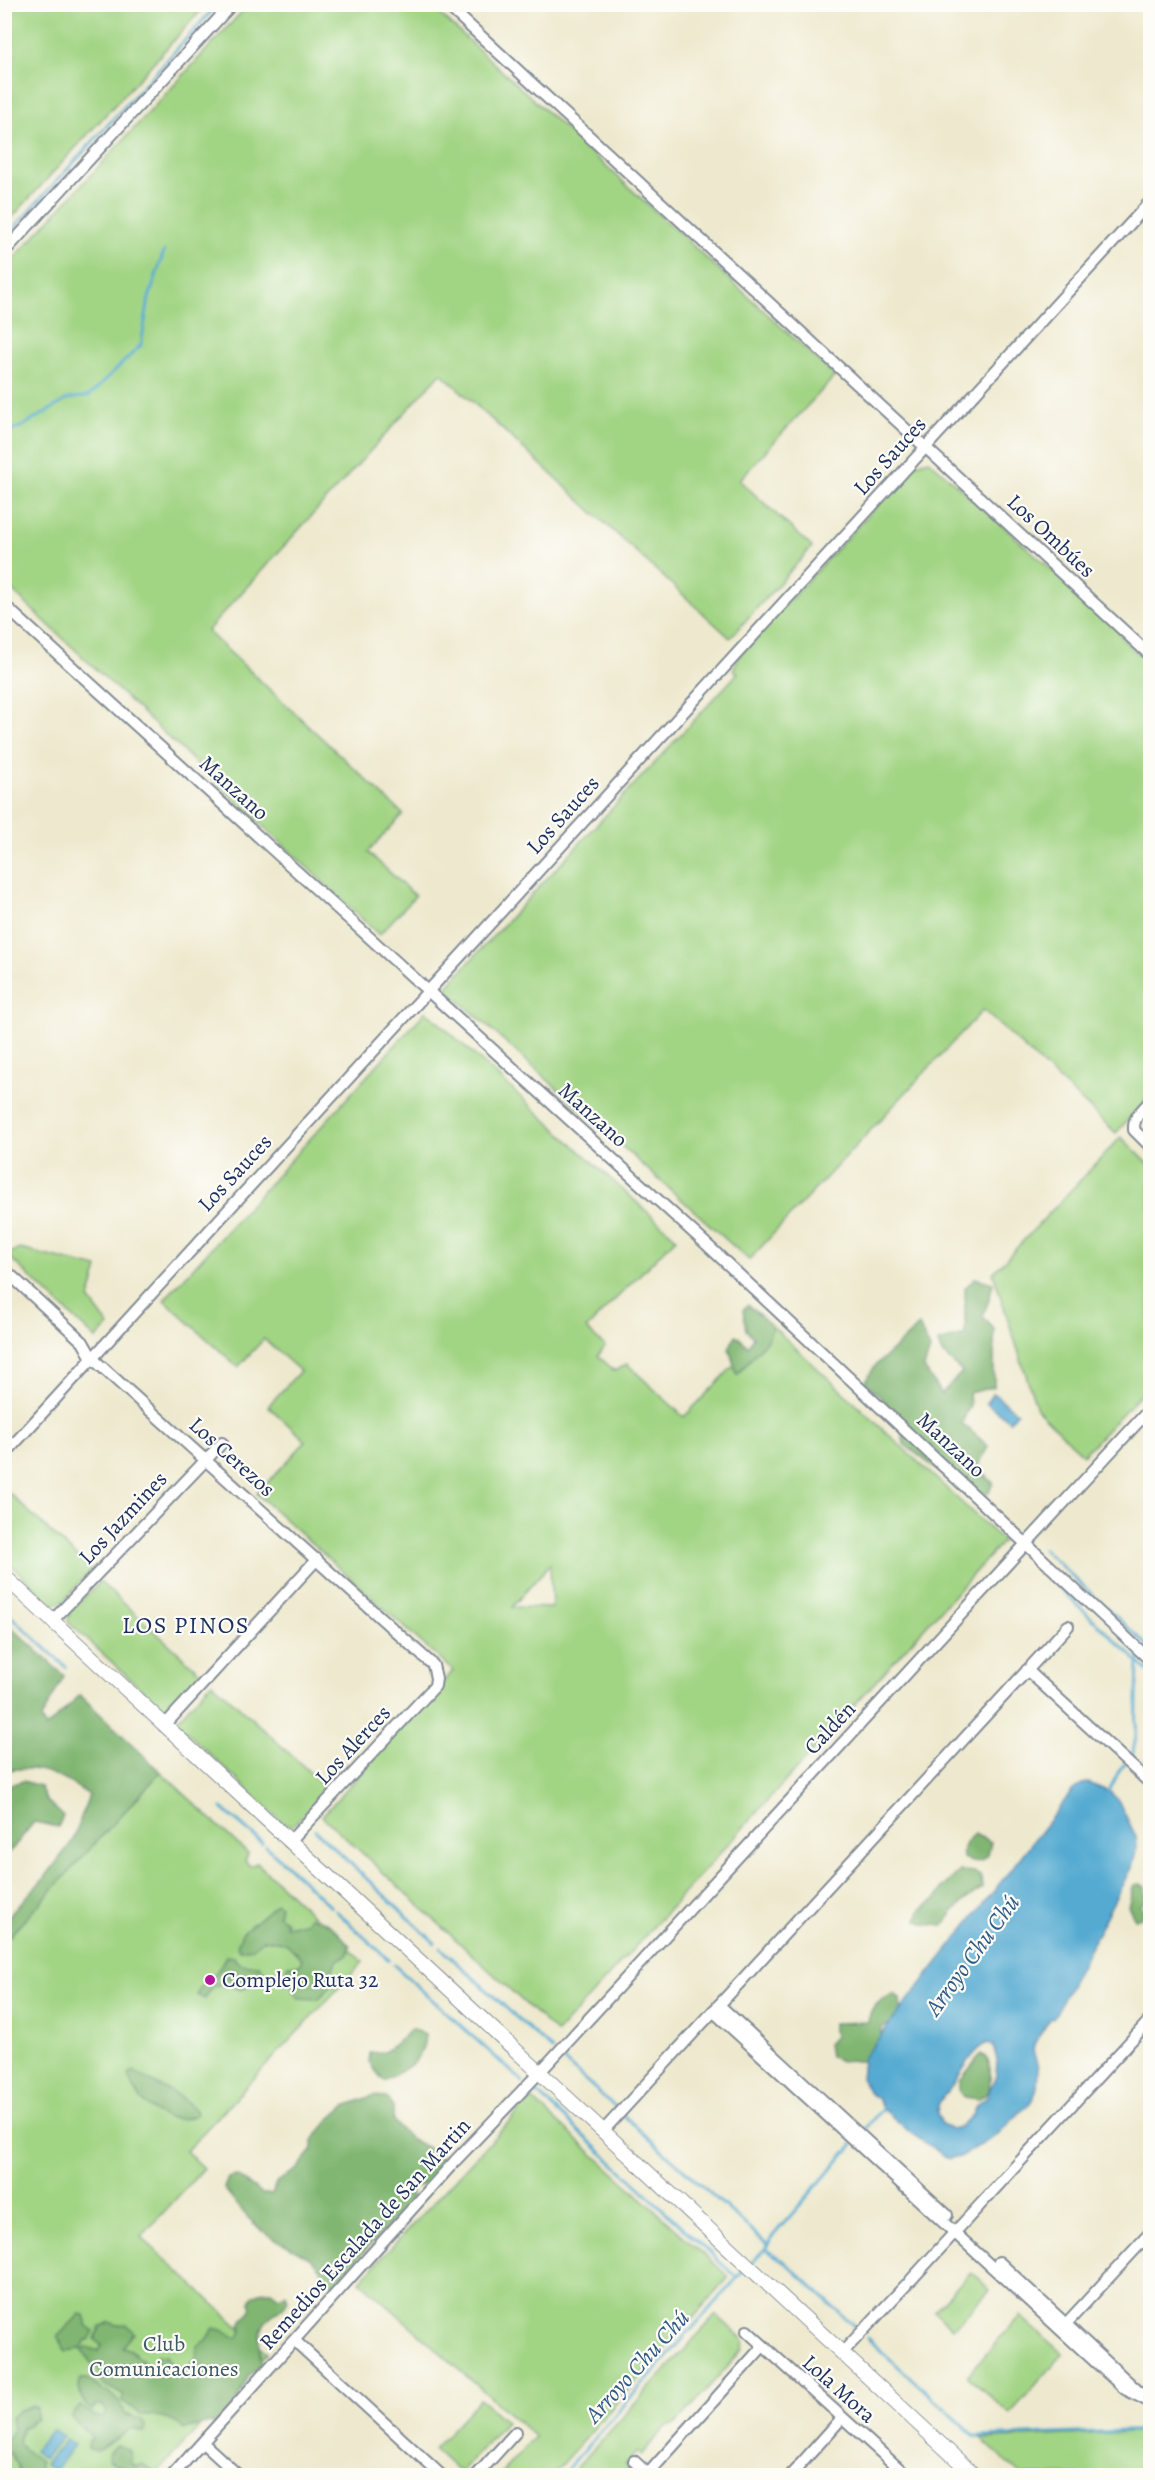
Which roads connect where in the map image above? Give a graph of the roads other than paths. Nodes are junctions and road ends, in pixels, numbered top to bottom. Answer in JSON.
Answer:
{"nodes":[{"id":1,"x":232,"y":4,"type":"edge"},
{"id":2,"x":446,"y":4,"type":"edge"},
{"id":3,"x":1150,"y":202,"type":"edge"},
{"id":4,"x":4,"y":252,"type":"edge"},
{"id":5,"x":924,"y":447,"type":"junction"},
{"id":6,"x":4,"y":605,"type":"edge"},
{"id":7,"x":1150,"y":655,"type":"edge"},
{"id":8,"x":428,"y":992,"type":"junction"},
{"id":9,"x":1150,"y":1101,"type":"edge"},
{"id":10,"x":1150,"y":1146,"type":"edge"},
{"id":11,"x":4,"y":1269,"type":"edge"},
{"id":12,"x":92,"y":1358,"type":"junction"},
{"id":13,"x":1150,"y":1409,"type":"edge"},
{"id":14,"x":222,"y":1443,"type":"dead end"},
{"id":15,"x":4,"y":1455,"type":"edge"},
{"id":16,"x":205,"y":1460,"type":"junction"},
{"id":17,"x":1026,"y":1544,"type":"junction"},
{"id":18,"x":317,"y":1559,"type":"junction"},
{"id":19,"x":4,"y":1576,"type":"edge"},
{"id":20,"x":53,"y":1620,"type":"junction"},
{"id":21,"x":1068,"y":1626,"type":"dead end"},
{"id":22,"x":1150,"y":1659,"type":"edge"},
{"id":23,"x":1027,"y":1670,"type":"junction"},
{"id":24,"x":435,"y":1671,"type":"joint"},
{"id":25,"x":164,"y":1726,"type":"junction"},
{"id":26,"x":1150,"y":1783,"type":"edge"},
{"id":27,"x":289,"y":1842,"type":"junction"},
{"id":28,"x":716,"y":2008,"type":"junction"},
{"id":29,"x":1150,"y":2020,"type":"edge"},
{"id":30,"x":539,"y":2073,"type":"junction"},
{"id":31,"x":603,"y":2131,"type":"junction"},
{"id":32,"x":958,"y":2230,"type":"junction"},
{"id":33,"x":1150,"y":2233,"type":"edge"},
{"id":34,"x":1064,"y":2327,"type":"junction"},
{"id":35,"x":747,"y":2331,"type":"dead end"},
{"id":36,"x":295,"y":2341,"type":"junction"},
{"id":37,"x":763,"y":2346,"type":"junction"},
{"id":38,"x":842,"y":2353,"type":"junction"},
{"id":39,"x":1149,"y":2402,"type":"edge"},
{"id":40,"x":842,"y":2418,"type":"junction"},
{"id":41,"x":516,"y":2432,"type":"dead end"},
{"id":42,"x":203,"y":2443,"type":"junction"},
{"id":43,"x":634,"y":2461,"type":"dead end"},
{"id":44,"x":172,"y":2475,"type":"edge"},
{"id":45,"x":239,"y":2475,"type":"edge"},
{"id":46,"x":442,"y":2475,"type":"edge"},
{"id":47,"x":476,"y":2475,"type":"edge"},
{"id":48,"x":648,"y":2475,"type":"edge"},
{"id":49,"x":790,"y":2475,"type":"edge"},
{"id":50,"x":906,"y":2475,"type":"edge"},
{"id":51,"x":975,"y":2475,"type":"edge"}],
"edges":[{"from":1,"to":4,"type":"street"},
{"from":2,"to":5,"type":"street","name":"Los Ombúes"},
{"from":3,"to":5,"type":"street","name":"Los Sauces"},
{"from":5,"to":7,"type":"street","name":"Los Ombúes"},
{"from":5,"to":8,"type":"street","name":"Los Sauces"},
{"from":6,"to":8,"type":"street","name":"Manzano"},
{"from":8,"to":12,"type":"street","name":"Los Sauces"},
{"from":8,"to":17,"type":"street","name":"Manzano"},
{"from":9,"to":10,"type":"street"},
{"from":11,"to":12,"type":"street","name":"Los Cerezos"},
{"from":12,"to":15,"type":"street","name":"Los Sauces"},
{"from":12,"to":16,"type":"street","name":"Los Cerezos"},
{"from":13,"to":17,"type":"street","name":"Caldén"},
{"from":14,"to":16,"type":"street","name":"Los Jazmines"},
{"from":16,"to":18,"type":"street","name":"Los Cerezos"},
{"from":16,"to":20,"type":"street","name":"Los Jazmines"},
{"from":17,"to":22,"type":"street","name":"Manzano"},
{"from":17,"to":30,"type":"street","name":"Caldén"},
{"from":18,"to":24,"type":"street","name":"Los Cerezos"},
{"from":18,"to":25,"type":"street"},
{"from":19,"to":20,"type":"main road"},
{"from":20,"to":25,"type":"main road"},
{"from":21,"to":23,"type":"street"},
{"from":23,"to":26,"type":"street"},
{"from":23,"to":28,"type":"street"},
{"from":24,"to":27,"type":"street","name":"Los Alerces"},
{"from":25,"to":27,"type":"main road"},
{"from":27,"to":30,"type":"main road"},
{"from":28,"to":31,"type":"street"},
{"from":28,"to":32,"type":"street"},
{"from":29,"to":32,"type":"street"},
{"from":30,"to":31,"type":"main road"},
{"from":30,"to":36,"type":"street","name":"Remedios Escalada de San Martin"},
{"from":31,"to":38,"type":"main road"},
{"from":32,"to":34,"type":"street"},
{"from":32,"to":38,"type":"street"},
{"from":33,"to":34,"type":"street"},
{"from":34,"to":39,"type":"street"},
{"from":35,"to":37,"type":"street","name":"Lola Mora"},
{"from":36,"to":42,"type":"street","name":"Remedios Escalada de San Martin"},
{"from":36,"to":46,"type":"street"},
{"from":37,"to":40,"type":"street","name":"Lola Mora"},
{"from":37,"to":48,"type":"street"},
{"from":38,"to":51,"type":"main road"},
{"from":40,"to":49,"type":"street"},
{"from":40,"to":50,"type":"street","name":"Lola Mora"},
{"from":41,"to":47,"type":"street"},
{"from":42,"to":44,"type":"street","name":"Remedios Escalada de San Martin"},
{"from":42,"to":45,"type":"street"},
{"from":43,"to":48,"type":"street"}]}
